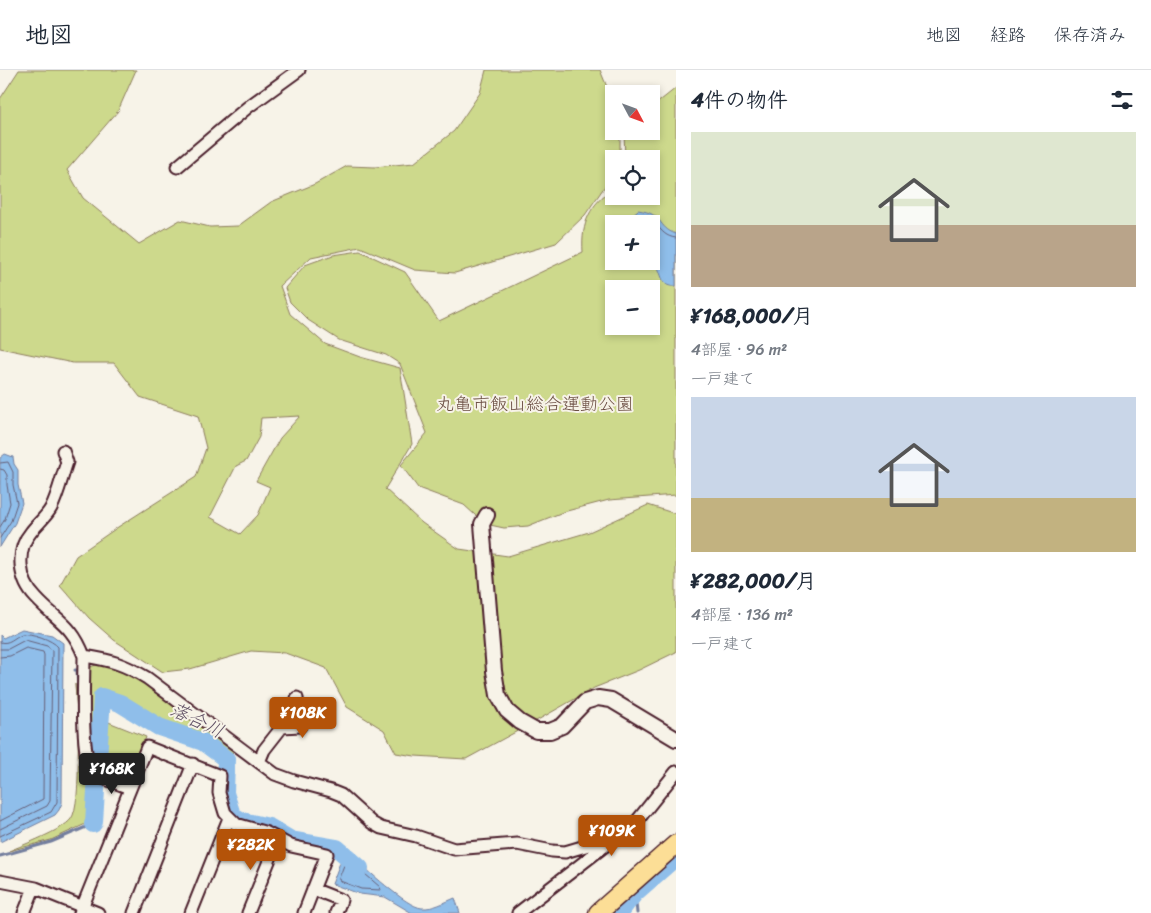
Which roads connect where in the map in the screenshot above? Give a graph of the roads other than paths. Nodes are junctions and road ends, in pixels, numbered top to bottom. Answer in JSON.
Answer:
{"nodes":[{"id":1,"x":299,"y":70,"type":"edge"},
{"id":2,"x":177,"y":167,"type":"dead end"},
{"id":3,"x":63,"y":451,"type":"dead end"},
{"id":4,"x":487,"y":515,"type":"dead end"},
{"id":5,"x":84,"y":656,"type":"junction"},
{"id":6,"x":296,"y":698,"type":"dead end"},
{"id":7,"x":676,"y":739,"type":"edge"},
{"id":8,"x":259,"y":762,"type":"junction"},
{"id":9,"x":193,"y":764,"type":"junction"},
{"id":10,"x":676,"y":772,"type":"edge"},
{"id":11,"x":130,"y":788,"type":"junction"},
{"id":12,"x":229,"y":818,"type":"junction"},
{"id":13,"x":616,"y":837,"type":"junction"},
{"id":14,"x":278,"y":839,"type":"junction"},
{"id":15,"x":676,"y":844,"type":"edge"},
{"id":16,"x":0,"y":881,"type":"edge"},
{"id":17,"x":34,"y":888,"type":"junction"},
{"id":18,"x":313,"y":889,"type":"junction"},
{"id":19,"x":81,"y":910,"type":"edge"},
{"id":20,"x":24,"y":913,"type":"edge"},
{"id":21,"x":98,"y":913,"type":"edge"},
{"id":22,"x":134,"y":913,"type":"edge"},
{"id":23,"x":191,"y":913,"type":"edge"},
{"id":24,"x":248,"y":913,"type":"edge"},
{"id":25,"x":304,"y":913,"type":"edge"},
{"id":26,"x":336,"y":913,"type":"edge"},
{"id":27,"x":518,"y":913,"type":"edge"},
{"id":28,"x":598,"y":913,"type":"edge"}],
"edges":[{"from":1,"to":2,"type":"street"},
{"from":3,"to":5,"type":"street"},
{"from":4,"to":7,"type":"street"},
{"from":5,"to":8,"type":"street"},
{"from":5,"to":11,"type":"street"},
{"from":6,"to":8,"type":"street"},
{"from":8,"to":13,"type":"street"},
{"from":9,"to":11,"type":"street"},
{"from":9,"to":12,"type":"street"},
{"from":9,"to":22,"type":"street"},
{"from":10,"to":13,"type":"street"},
{"from":11,"to":19,"type":"street"},
{"from":12,"to":14,"type":"street"},
{"from":12,"to":23,"type":"street"},
{"from":13,"to":27,"type":"street"},
{"from":14,"to":18,"type":"street"},
{"from":14,"to":24,"type":"street"},
{"from":15,"to":28,"type":"main road"},
{"from":16,"to":17,"type":"street"},
{"from":17,"to":19,"type":"street"},
{"from":17,"to":20,"type":"street"},
{"from":18,"to":25,"type":"street"},
{"from":18,"to":26,"type":"street"},
{"from":19,"to":21,"type":"street"}]}
